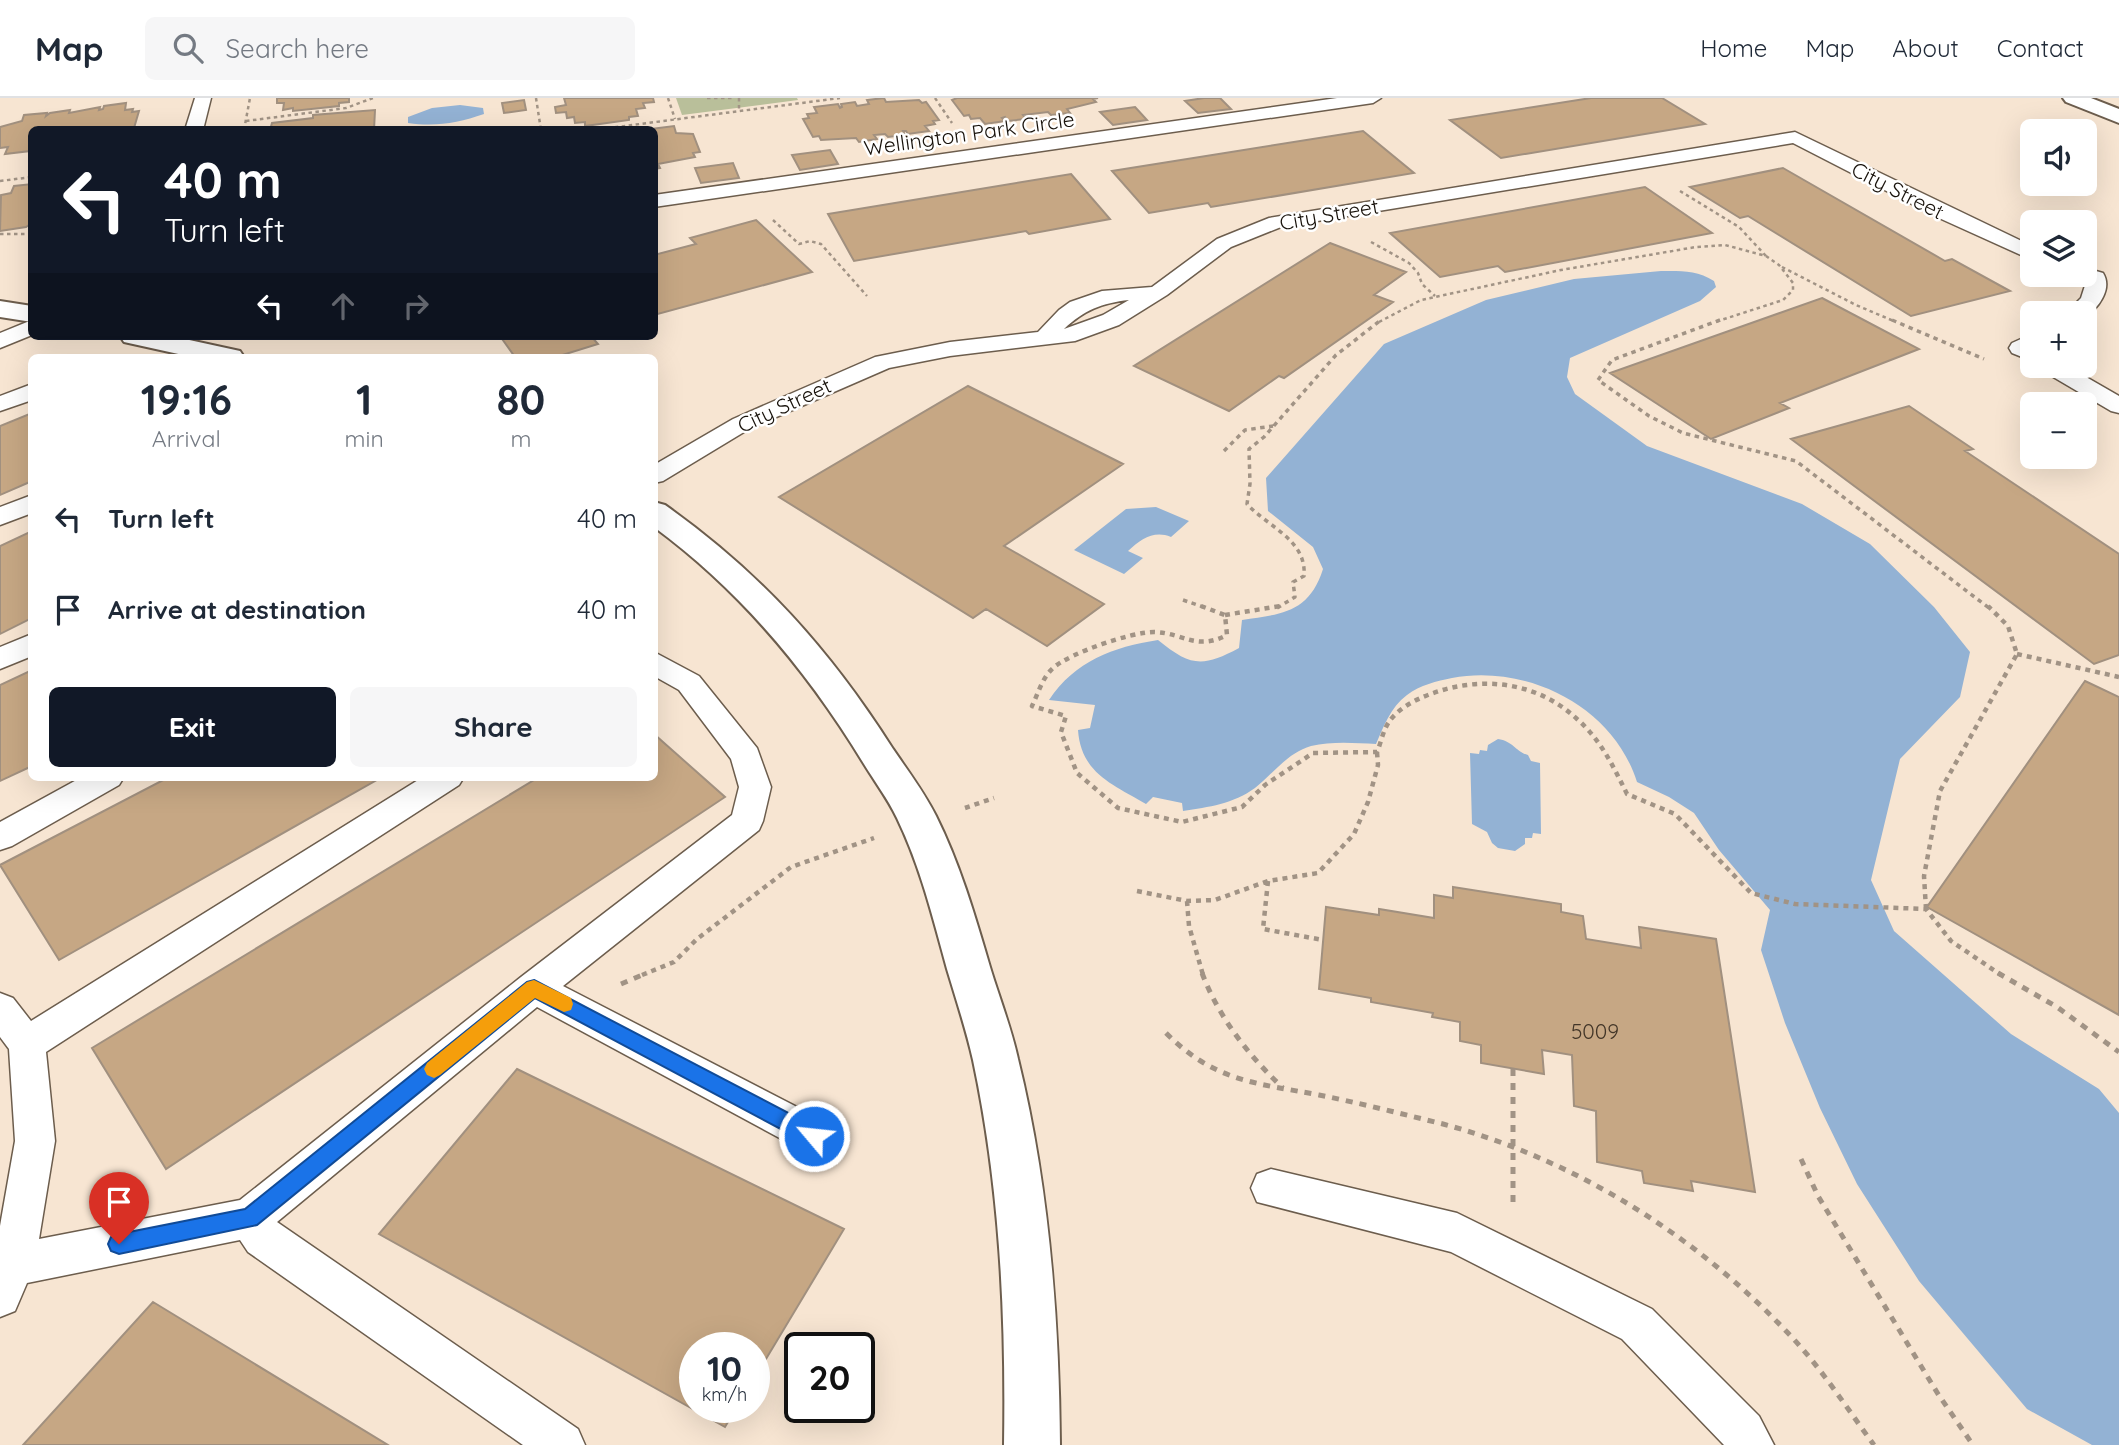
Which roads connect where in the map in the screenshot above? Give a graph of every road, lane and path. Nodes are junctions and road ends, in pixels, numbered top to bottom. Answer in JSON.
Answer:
{"nodes":[{"id":1,"x":203,"y":98,"type":"edge"},
{"id":2,"x":250,"y":98,"type":"edge"},
{"id":3,"x":373,"y":98,"type":"edge"},
{"id":4,"x":536,"y":98,"type":"edge"},
{"id":5,"x":668,"y":98,"type":"edge"},
{"id":6,"x":707,"y":98,"type":"edge"},
{"id":7,"x":732,"y":98,"type":"edge"},
{"id":8,"x":739,"y":98,"type":"edge"},
{"id":9,"x":840,"y":98,"type":"edge"},
{"id":10,"x":1373,"y":98,"type":"edge"},
{"id":11,"x":2073,"y":98,"type":"edge"},
{"id":12,"x":806,"y":100,"type":"edge"},
{"id":13,"x":739,"y":111,"type":"junction"},
{"id":14,"x":2119,"y":117,"type":"edge"},
{"id":15,"x":675,"y":119,"type":"junction"},
{"id":16,"x":246,"y":121,"type":"junction"},
{"id":17,"x":195,"y":126,"type":"edge"},
{"id":18,"x":245,"y":126,"type":"edge"},
{"id":19,"x":540,"y":126,"type":"edge"},
{"id":20,"x":623,"y":126,"type":"edge"},
{"id":21,"x":1634,"y":163,"type":"junction"},
{"id":22,"x":28,"y":178,"type":"edge"},
{"id":23,"x":0,"y":181,"type":"edge"},
{"id":24,"x":739,"y":189,"type":"junction"},
{"id":25,"x":658,"y":200,"type":"edge"},
{"id":26,"x":1336,"y":212,"type":"junction"},
{"id":27,"x":0,"y":234,"type":"edge"},
{"id":28,"x":28,"y":234,"type":"edge"},
{"id":29,"x":2020,"y":248,"type":"edge"},
{"id":30,"x":1766,"y":256,"type":"junction"},
{"id":31,"x":1779,"y":265,"type":"junction"},
{"id":32,"x":2119,"y":274,"type":"edge"},
{"id":33,"x":2097,"y":275,"type":"edge"},
{"id":34,"x":867,"y":296,"type":"dead end"},
{"id":35,"x":1436,"y":296,"type":"junction"},
{"id":36,"x":0,"y":309,"type":"edge"},
{"id":37,"x":28,"y":313,"type":"edge"},
{"id":38,"x":28,"y":328,"type":"edge"},
{"id":39,"x":152,"y":340,"type":"edge"},
{"id":40,"x":0,"y":341,"type":"edge"},
{"id":41,"x":216,"y":354,"type":"edge"},
{"id":42,"x":1995,"y":363,"type":"dead end"},
{"id":43,"x":2071,"y":378,"type":"edge"},
{"id":44,"x":28,"y":393,"type":"edge"},
{"id":45,"x":0,"y":404,"type":"edge"},
{"id":46,"x":2119,"y":406,"type":"edge"},
{"id":47,"x":1274,"y":425,"type":"junction"},
{"id":48,"x":1224,"y":451,"type":"dead end"},
{"id":49,"x":658,"y":475,"type":"edge"},
{"id":50,"x":28,"y":505,"type":"edge"},
{"id":51,"x":658,"y":515,"type":"edge"},
{"id":52,"x":0,"y":517,"type":"edge"},
{"id":53,"x":1183,"y":600,"type":"dead end"},
{"id":54,"x":1225,"y":615,"type":"junction"},
{"id":55,"x":28,"y":646,"type":"edge"},
{"id":56,"x":2017,"y":654,"type":"junction"},
{"id":57,"x":0,"y":659,"type":"edge"},
{"id":58,"x":658,"y":664,"type":"edge"},
{"id":59,"x":2119,"y":677,"type":"edge"},
{"id":60,"x":1377,"y":752,"type":"junction"},
{"id":61,"x":101,"y":781,"type":"edge"},
{"id":62,"x":442,"y":781,"type":"edge"},
{"id":63,"x":0,"y":837,"type":"edge"},
{"id":64,"x":825,"y":853,"type":"dead end"},
{"id":65,"x":1268,"y":881,"type":"junction"},
{"id":66,"x":1137,"y":891,"type":"dead end"},
{"id":67,"x":1187,"y":901,"type":"junction"},
{"id":68,"x":1926,"y":909,"type":"junction"},
{"id":69,"x":1323,"y":940,"type":"dead end"},
{"id":70,"x":616,"y":986,"type":"dead end"},
{"id":71,"x":534,"y":988,"type":"junction"},
{"id":72,"x":0,"y":1009,"type":"edge"},
{"id":73,"x":1166,"y":1033,"type":"dead end"},
{"id":74,"x":27,"y":1044,"type":"junction"},
{"id":75,"x":2119,"y":1052,"type":"edge"},
{"id":76,"x":1513,"y":1069,"type":"dead end"},
{"id":77,"x":1286,"y":1091,"type":"junction"},
{"id":78,"x":814,"y":1136,"type":"dead end"},
{"id":79,"x":1513,"y":1146,"type":"junction"},
{"id":80,"x":1801,"y":1159,"type":"dead end"},
{"id":81,"x":1271,"y":1188,"type":"dead end"},
{"id":82,"x":250,"y":1218,"type":"junction"},
{"id":83,"x":1511,"y":1261,"type":"junction"},
{"id":84,"x":7,"y":1280,"type":"edge"},
{"id":85,"x":562,"y":1445,"type":"edge"},
{"id":86,"x":1032,"y":1445,"type":"edge"},
{"id":87,"x":1751,"y":1445,"type":"edge"},
{"id":88,"x":1874,"y":1445,"type":"edge"},
{"id":89,"x":1973,"y":1445,"type":"edge"}],
"edges":[{"from":1,"to":17,"type":"lane"},
{"from":2,"to":16,"type":"path"},
{"from":3,"to":16,"type":"path"},
{"from":4,"to":19,"type":"path"},
{"from":5,"to":15,"type":"path"},
{"from":6,"to":7,"type":"path"},
{"from":8,"to":13,"type":"path"},
{"from":9,"to":12,"type":"path"},
{"from":10,"to":24,"type":"lane","name":"Wellington Park Circle"},
{"from":11,"to":14,"type":"street"},
{"from":12,"to":13,"type":"path"},
{"from":13,"to":15,"type":"path"},
{"from":15,"to":20,"type":"path"},
{"from":16,"to":18,"type":"path"},
{"from":21,"to":26,"type":"lane","name":"City Street"},
{"from":21,"to":29,"type":"lane","name":"City Street"},
{"from":21,"to":30,"type":"path"},
{"from":22,"to":23,"type":"path"},
{"from":24,"to":25,"type":"lane","name":"Wellington Park Circle"},
{"from":24,"to":34,"type":"path"},
{"from":26,"to":35,"type":"path"},
{"from":26,"to":49,"type":"lane","name":"City Street"},
{"from":27,"to":28,"type":"path"},
{"from":30,"to":31,"type":"path"},
{"from":30,"to":35,"type":"path"},
{"from":31,"to":42,"type":"path"},
{"from":31,"to":56,"type":"path"},
{"from":32,"to":33,"type":"lane"},
{"from":35,"to":47,"type":"path"},
{"from":36,"to":37,"type":"street"},
{"from":38,"to":40,"type":"lane"},
{"from":39,"to":41,"type":"street"},
{"from":43,"to":46,"type":"lane"},
{"from":44,"to":45,"type":"lane"},
{"from":47,"to":48,"type":"path"},
{"from":47,"to":54,"type":"path"},
{"from":50,"to":52,"type":"lane"},
{"from":51,"to":86,"type":"street"},
{"from":53,"to":54,"type":"path"},
{"from":54,"to":60,"type":"path"},
{"from":55,"to":57,"type":"lane"},
{"from":56,"to":59,"type":"path"},
{"from":56,"to":68,"type":"path"},
{"from":58,"to":71,"type":"lane"},
{"from":60,"to":65,"type":"path"},
{"from":60,"to":68,"type":"path"},
{"from":61,"to":63,"type":"lane"},
{"from":62,"to":74,"type":"lane"},
{"from":64,"to":70,"type":"path"},
{"from":65,"to":67,"type":"path"},
{"from":65,"to":69,"type":"path"},
{"from":66,"to":67,"type":"path"},
{"from":67,"to":77,"type":"path"},
{"from":68,"to":75,"type":"path"},
{"from":71,"to":78,"type":"lane"},
{"from":71,"to":82,"type":"lane"},
{"from":72,"to":74,"type":"lane"},
{"from":73,"to":77,"type":"path"},
{"from":74,"to":84,"type":"lane"},
{"from":76,"to":79,"type":"path"},
{"from":77,"to":79,"type":"path"},
{"from":79,"to":83,"type":"path"},
{"from":79,"to":88,"type":"path"},
{"from":80,"to":89,"type":"path"},
{"from":81,"to":83,"type":"lane"},
{"from":82,"to":84,"type":"lane"},
{"from":82,"to":85,"type":"lane"},
{"from":83,"to":87,"type":"lane"}]}
